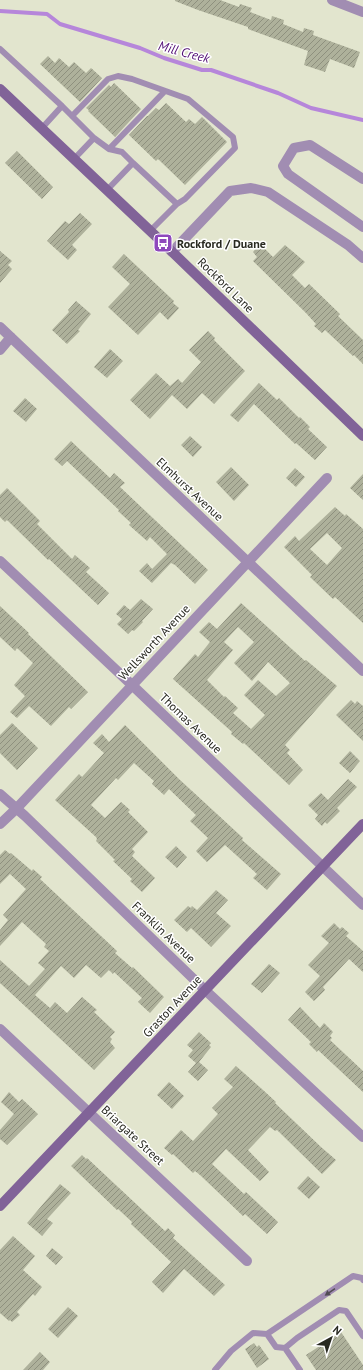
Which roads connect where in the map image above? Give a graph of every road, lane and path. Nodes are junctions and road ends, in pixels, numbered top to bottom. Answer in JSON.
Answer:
{"nodes":[{"id":1,"x":332,"y":0,"type":"edge"},
{"id":2,"x":363,"y":12,"type":"edge"},
{"id":3,"x":0,"y":49,"type":"edge"},
{"id":4,"x":0,"y":89,"type":"edge"},
{"id":5,"x":165,"y":91,"type":"junction"},
{"id":6,"x":62,"y":106,"type":"junction"},
{"id":7,"x":72,"y":116,"type":"junction"},
{"id":8,"x":42,"y":128,"type":"junction"},
{"id":9,"x":94,"y":138,"type":"junction"},
{"id":10,"x":109,"y":149,"type":"junction"},
{"id":11,"x":74,"y":159,"type":"junction"},
{"id":12,"x":133,"y":163,"type":"junction"},
{"id":13,"x":363,"y":179,"type":"edge"},
{"id":14,"x":107,"y":190,"type":"junction"},
{"id":15,"x":177,"y":204,"type":"junction"},
{"id":16,"x":363,"y":227,"type":"edge"},
{"id":17,"x":150,"y":231,"type":"junction"},
{"id":18,"x":172,"y":252,"type":"junction"},
{"id":19,"x":363,"y":258,"type":"edge"},
{"id":20,"x":0,"y":327,"type":"edge"},
{"id":21,"x":11,"y":337,"type":"junction"},
{"id":22,"x":0,"y":350,"type":"edge"},
{"id":23,"x":363,"y":436,"type":"edge"},
{"id":24,"x":327,"y":478,"type":"dead end"},
{"id":25,"x":0,"y":561,"type":"edge"},
{"id":26,"x":247,"y":562,"type":"junction"},
{"id":27,"x":363,"y":671,"type":"edge"},
{"id":28,"x":132,"y":685,"type":"junction"},
{"id":29,"x":0,"y":794,"type":"edge"},
{"id":30,"x":16,"y":808,"type":"junction"},
{"id":31,"x":0,"y":824,"type":"edge"},
{"id":32,"x":363,"y":824,"type":"edge"},
{"id":33,"x":322,"y":866,"type":"junction"},
{"id":34,"x":363,"y":905,"type":"edge"},
{"id":35,"x":205,"y":990,"type":"junction"},
{"id":36,"x":0,"y":1029,"type":"edge"},
{"id":37,"x":89,"y":1112,"type":"junction"},
{"id":38,"x":363,"y":1137,"type":"edge"},
{"id":39,"x":0,"y":1206,"type":"edge"},
{"id":40,"x":247,"y":1262,"type":"dead end"},
{"id":41,"x":363,"y":1280,"type":"edge"},
{"id":42,"x":267,"y":1334,"type":"junction"},
{"id":43,"x":363,"y":1336,"type":"edge"},
{"id":44,"x":285,"y":1348,"type":"junction"},
{"id":45,"x":215,"y":1370,"type":"edge"},
{"id":46,"x":300,"y":1370,"type":"edge"}],
"edges":[{"from":1,"to":2,"type":"street"},
{"from":3,"to":6,"type":"lane"},
{"from":4,"to":8,"type":"street","name":"Rockford Lane"},
{"from":5,"to":7,"type":"lane"},
{"from":5,"to":10,"type":"lane"},
{"from":5,"to":15,"type":"lane"},
{"from":6,"to":7,"type":"lane"},
{"from":6,"to":8,"type":"lane"},
{"from":7,"to":9,"type":"lane"},
{"from":8,"to":11,"type":"street","name":"Rockford Lane"},
{"from":9,"to":10,"type":"lane"},
{"from":9,"to":11,"type":"lane"},
{"from":10,"to":12,"type":"lane"},
{"from":11,"to":14,"type":"street","name":"Rockford Lane"},
{"from":12,"to":14,"type":"lane"},
{"from":12,"to":15,"type":"lane"},
{"from":13,"to":16,"type":"street"},
{"from":14,"to":17,"type":"street","name":"Rockford Lane"},
{"from":15,"to":17,"type":"lane"},
{"from":17,"to":18,"type":"street","name":"Rockford Lane"},
{"from":18,"to":19,"type":"street"},
{"from":18,"to":23,"type":"street","name":"Rockford Lane"},
{"from":20,"to":21,"type":"street","name":"Elmhurst Avenue"},
{"from":21,"to":22,"type":"street"},
{"from":21,"to":26,"type":"street","name":"Elmhurst Avenue"},
{"from":24,"to":26,"type":"street","name":"Wellsworth Avenue"},
{"from":25,"to":28,"type":"street","name":"Thomas Avenue"},
{"from":26,"to":27,"type":"street","name":"Elmhurst Avenue"},
{"from":26,"to":28,"type":"street","name":"Wellsworth Avenue"},
{"from":28,"to":30,"type":"street","name":"Wellsworth Avenue"},
{"from":28,"to":33,"type":"street","name":"Thomas Avenue"},
{"from":29,"to":30,"type":"street","name":"Franklin Avenue"},
{"from":30,"to":31,"type":"street","name":"Wellsworth Avenue"},
{"from":30,"to":35,"type":"street","name":"Franklin Avenue"},
{"from":32,"to":33,"type":"street","name":"Graston Avenue"},
{"from":33,"to":34,"type":"street","name":"Thomas Avenue"},
{"from":33,"to":35,"type":"street","name":"Graston Avenue"},
{"from":35,"to":37,"type":"street","name":"Graston Avenue"},
{"from":35,"to":38,"type":"street","name":"Franklin Avenue"},
{"from":36,"to":37,"type":"street","name":"Briargate Street"},
{"from":37,"to":39,"type":"street","name":"Graston Avenue"},
{"from":37,"to":40,"type":"street","name":"Briargate Street"},
{"from":41,"to":42,"type":"lane","one_way":true},
{"from":42,"to":44,"type":"lane"},
{"from":42,"to":45,"type":"lane"},
{"from":43,"to":44,"type":"lane"},
{"from":44,"to":46,"type":"lane"}]}
